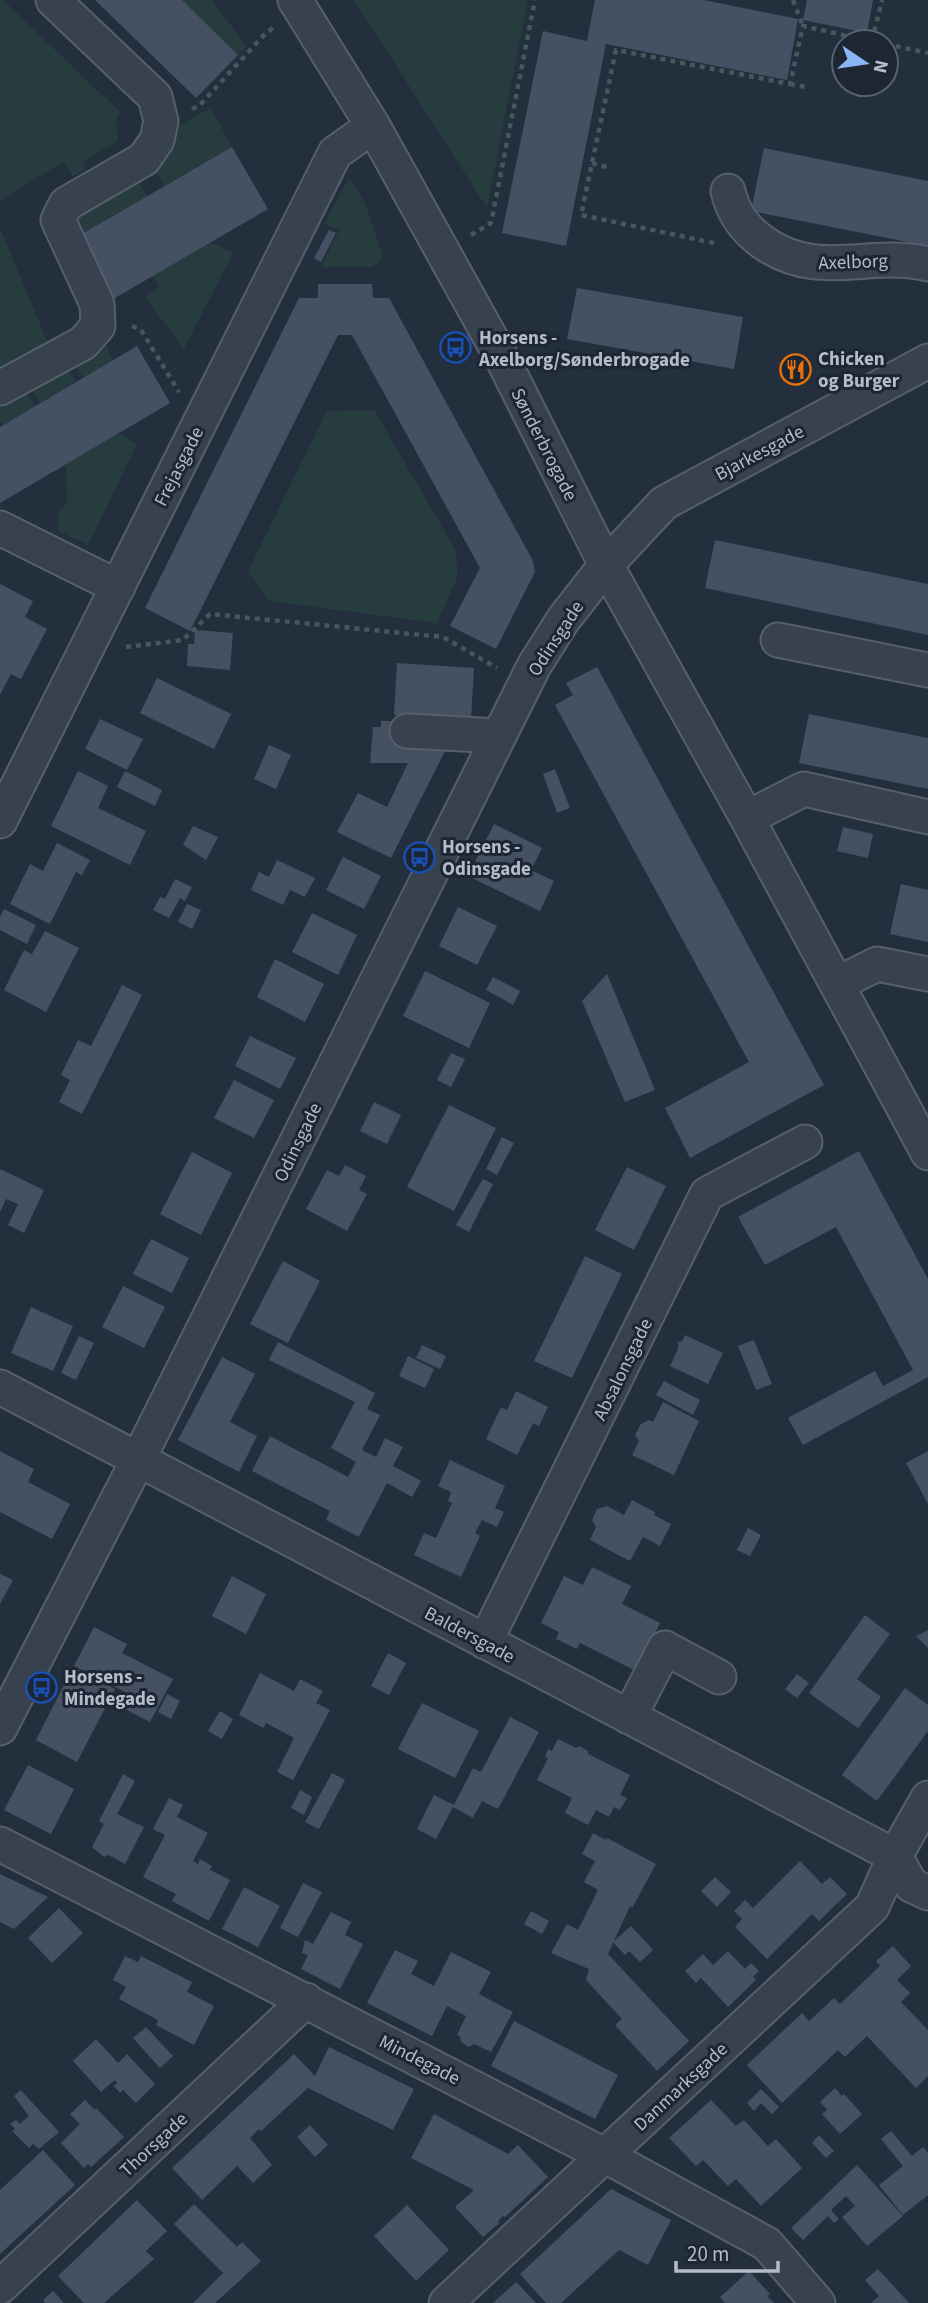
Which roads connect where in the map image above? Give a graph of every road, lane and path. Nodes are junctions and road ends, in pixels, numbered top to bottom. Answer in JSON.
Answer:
{"nodes":[{"id":1,"x":53,"y":0,"type":"edge"},
{"id":2,"x":535,"y":0,"type":"edge"},
{"id":3,"x":793,"y":0,"type":"edge"},
{"id":4,"x":882,"y":0,"type":"edge"},
{"id":5,"x":297,"y":3,"type":"edge"},
{"id":6,"x":803,"y":26,"type":"junction"},
{"id":7,"x":876,"y":28,"type":"edge"},
{"id":8,"x":830,"y":32,"type":"edge"},
{"id":9,"x":900,"y":47,"type":"edge"},
{"id":10,"x":928,"y":54,"type":"edge"},
{"id":11,"x":790,"y":84,"type":"junction"},
{"id":12,"x":806,"y":87,"type":"dead end"},
{"id":13,"x":161,"y":121,"type":"junction"},
{"id":14,"x":373,"y":126,"type":"junction"},
{"id":15,"x":592,"y":163,"type":"junction"},
{"id":16,"x":610,"y":168,"type":"dead end"},
{"id":17,"x":734,"y":205,"type":"joint"},
{"id":18,"x":443,"y":252,"type":"junction"},
{"id":19,"x":928,"y":264,"type":"edge"},
{"id":20,"x":97,"y":326,"type":"junction"},
{"id":21,"x":928,"y":361,"type":"edge"},
{"id":22,"x":0,"y":388,"type":"edge"},
{"id":23,"x":207,"y":408,"type":"junction"},
{"id":24,"x":0,"y":528,"type":"edge"},
{"id":25,"x":606,"y":565,"type":"junction"},
{"id":26,"x":118,"y":587,"type":"junction"},
{"id":27,"x":92,"y":638,"type":"junction"},
{"id":28,"x":778,"y":640,"type":"dead end"},
{"id":29,"x":928,"y":670,"type":"edge"},
{"id":30,"x":525,"y":684,"type":"junction"},
{"id":31,"x":407,"y":731,"type":"dead end"},
{"id":32,"x":499,"y":736,"type":"junction"},
{"id":33,"x":928,"y":817,"type":"edge"},
{"id":34,"x":747,"y":818,"type":"junction"},
{"id":35,"x":0,"y":821,"type":"edge"},
{"id":36,"x":928,"y":974,"type":"edge"},
{"id":37,"x":837,"y":984,"type":"junction"},
{"id":38,"x":805,"y":1142,"type":"dead end"},
{"id":39,"x":927,"y":1147,"type":"edge"},
{"id":40,"x":0,"y":1387,"type":"edge"},
{"id":41,"x":139,"y":1458,"type":"junction"},
{"id":42,"x":485,"y":1642,"type":"junction"},
{"id":43,"x":719,"y":1677,"type":"dead end"},
{"id":44,"x":629,"y":1717,"type":"junction"},
{"id":45,"x":0,"y":1728,"type":"edge"},
{"id":46,"x":928,"y":1798,"type":"edge"},
{"id":47,"x":0,"y":1844,"type":"edge"},
{"id":48,"x":895,"y":1856,"type":"junction"},
{"id":49,"x":928,"y":1893,"type":"edge"},
{"id":50,"x":306,"y":2000,"type":"junction"},
{"id":51,"x":606,"y":2156,"type":"junction"},
{"id":52,"x":0,"y":2287,"type":"edge"},
{"id":53,"x":446,"y":2303,"type":"edge"},
{"id":54,"x":818,"y":2303,"type":"edge"}],
"edges":[{"from":1,"to":13,"type":"street"},
{"from":2,"to":18,"type":"path"},
{"from":3,"to":6,"type":"path"},
{"from":4,"to":7,"type":"path"},
{"from":5,"to":13,"type":"path"},
{"from":5,"to":14,"type":"street","name":"Sønderbrogade"},
{"from":6,"to":8,"type":"path"},
{"from":6,"to":11,"type":"path"},
{"from":9,"to":10,"type":"path"},
{"from":11,"to":12,"type":"path"},
{"from":11,"to":15,"type":"path"},
{"from":13,"to":20,"type":"street"},
{"from":14,"to":18,"type":"street","name":"Sønderbrogade"},
{"from":14,"to":23,"type":"street","name":"Frejasgade"},
{"from":15,"to":16,"type":"path"},
{"from":15,"to":17,"type":"path"},
{"from":17,"to":19,"type":"street","name":"Axelborg"},
{"from":18,"to":25,"type":"street","name":"Sønderbrogade"},
{"from":20,"to":22,"type":"street"},
{"from":20,"to":23,"type":"path"},
{"from":21,"to":25,"type":"street","name":"Bjarkesgade"},
{"from":23,"to":26,"type":"street","name":"Frejasgade"},
{"from":24,"to":26,"type":"street"},
{"from":25,"to":30,"type":"street","name":"Odinsgade"},
{"from":25,"to":34,"type":"street","name":"Sønderbrogade"},
{"from":26,"to":27,"type":"street","name":"Frejasgade"},
{"from":27,"to":30,"type":"path"},
{"from":27,"to":35,"type":"street","name":"Frejasgade"},
{"from":28,"to":29,"type":"street"},
{"from":30,"to":32,"type":"street","name":"Odinsgade"},
{"from":31,"to":32,"type":"street"},
{"from":32,"to":41,"type":"street","name":"Odinsgade"},
{"from":33,"to":34,"type":"street"},
{"from":34,"to":37,"type":"street","name":"Sønderbrogade"},
{"from":36,"to":37,"type":"street"},
{"from":37,"to":39,"type":"street","name":"Sønderbrogade"},
{"from":38,"to":42,"type":"street","name":"Absalonsgade"},
{"from":40,"to":41,"type":"street","name":"Baldersgade"},
{"from":41,"to":42,"type":"street","name":"Baldersgade"},
{"from":41,"to":45,"type":"street","name":"Odinsgade"},
{"from":42,"to":44,"type":"street","name":"Baldersgade"},
{"from":43,"to":44,"type":"street"},
{"from":44,"to":48,"type":"street","name":"Baldersgade"},
{"from":46,"to":48,"type":"street","name":"Danmarksgade"},
{"from":47,"to":50,"type":"street","name":"Mindegade"},
{"from":48,"to":49,"type":"street"},
{"from":48,"to":51,"type":"street","name":"Danmarksgade"},
{"from":50,"to":51,"type":"street","name":"Mindegade"},
{"from":50,"to":52,"type":"street","name":"Thorsgade"},
{"from":51,"to":53,"type":"street","name":"Danmarksgade"},
{"from":51,"to":54,"type":"street","name":"Mindegade"}]}
